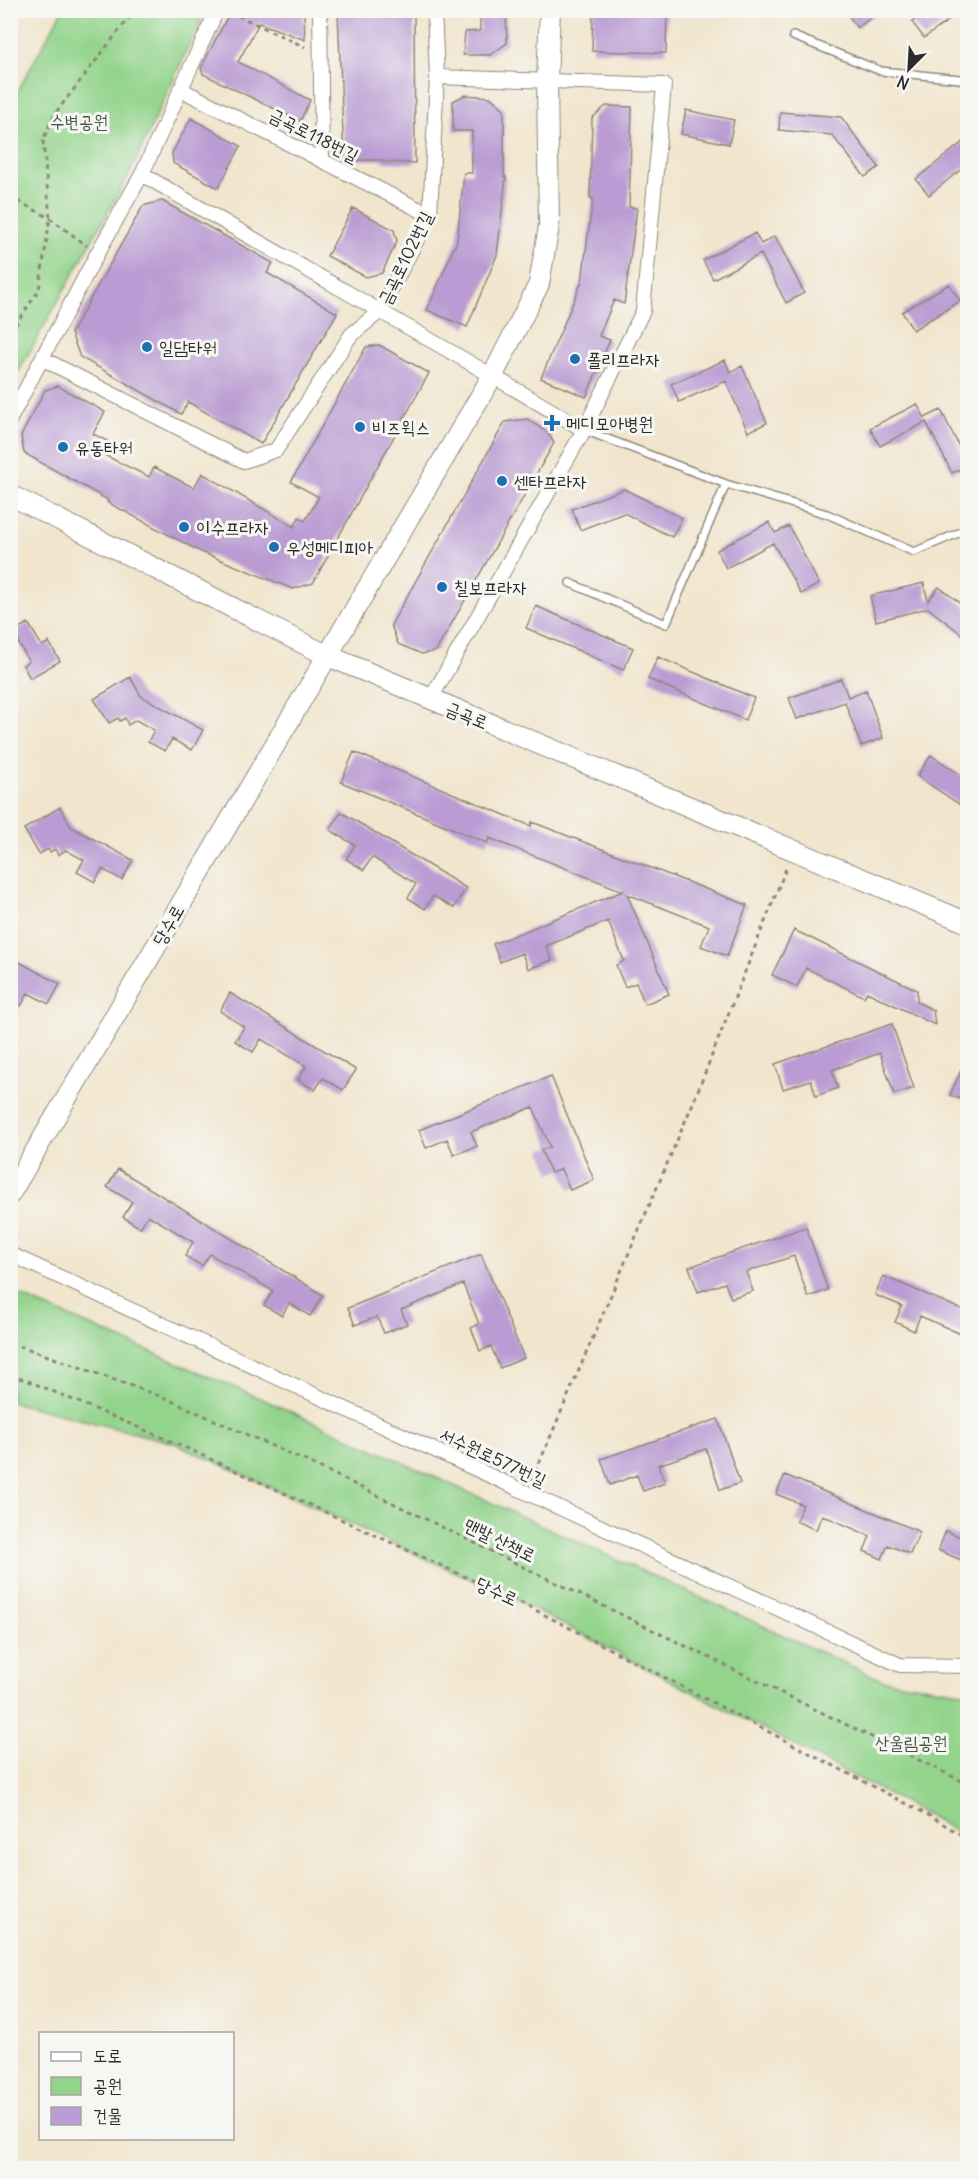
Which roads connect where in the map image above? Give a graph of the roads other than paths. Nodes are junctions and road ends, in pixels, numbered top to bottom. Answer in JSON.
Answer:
{"nodes":[{"id":1,"x":217,"y":10,"type":"edge"},
{"id":2,"x":320,"y":10,"type":"edge"},
{"id":3,"x":434,"y":10,"type":"edge"},
{"id":4,"x":550,"y":10,"type":"edge"},
{"id":5,"x":793,"y":36,"type":"dead end"},
{"id":6,"x":437,"y":77,"type":"junction"},
{"id":7,"x":547,"y":80,"type":"junction"},
{"id":8,"x":968,"y":84,"type":"edge"},
{"id":9,"x":180,"y":89,"type":"junction"},
{"id":10,"x":322,"y":159,"type":"junction"},
{"id":11,"x":142,"y":174,"type":"junction"},
{"id":12,"x":430,"y":214,"type":"junction"},
{"id":13,"x":379,"y":312,"type":"junction"},
{"id":14,"x":43,"y":359,"type":"junction"},
{"id":15,"x":493,"y":375,"type":"junction"},
{"id":16,"x":10,"y":419,"type":"edge"},
{"id":17,"x":584,"y":430,"type":"junction"},
{"id":18,"x":726,"y":484,"type":"junction"},
{"id":19,"x":10,"y":495,"type":"edge"},
{"id":20,"x":968,"y":529,"type":"edge"},
{"id":21,"x":570,"y":583,"type":"dead end"},
{"id":22,"x":326,"y":656,"type":"junction"},
{"id":23,"x":430,"y":700,"type":"junction"},
{"id":24,"x":968,"y":906,"type":"edge"},
{"id":25,"x":935,"y":908,"type":"junction"},
{"id":26,"x":968,"y":923,"type":"edge"},
{"id":27,"x":10,"y":1194,"type":"edge"},
{"id":28,"x":10,"y":1254,"type":"edge"},
{"id":29,"x":968,"y":1666,"type":"edge"}],
"edges":[{"from":1,"to":9,"type":"street"},
{"from":2,"to":10,"type":"street"},
{"from":3,"to":6,"type":"street","name":"금곡로102번길"},
{"from":4,"to":7,"type":"street"},
{"from":5,"to":8,"type":"lane"},
{"from":6,"to":7,"type":"street"},
{"from":6,"to":12,"type":"street","name":"금곡로102번길"},
{"from":7,"to":15,"type":"street"},
{"from":7,"to":17,"type":"street"},
{"from":9,"to":10,"type":"street","name":"금곡로118번길"},
{"from":9,"to":11,"type":"street"},
{"from":10,"to":12,"type":"street","name":"금곡로118번길"},
{"from":11,"to":13,"type":"street"},
{"from":11,"to":14,"type":"street"},
{"from":12,"to":13,"type":"street","name":"금곡로102번길"},
{"from":13,"to":14,"type":"street"},
{"from":13,"to":15,"type":"street","name":"금곡로102번길"},
{"from":14,"to":16,"type":"street"},
{"from":15,"to":17,"type":"street","name":"금곡로102번길"},
{"from":15,"to":22,"type":"street"},
{"from":17,"to":18,"type":"lane"},
{"from":17,"to":23,"type":"street"},
{"from":18,"to":20,"type":"lane"},
{"from":18,"to":21,"type":"lane"},
{"from":19,"to":22,"type":"street","name":"금곡로"},
{"from":22,"to":23,"type":"street","name":"금곡로"},
{"from":22,"to":27,"type":"street","name":"당수로"},
{"from":23,"to":25,"type":"street","name":"금곡로"},
{"from":24,"to":25,"type":"street","name":"금곡로"},
{"from":25,"to":26,"type":"street","name":"금곡로"},
{"from":28,"to":29,"type":"street","name":"서수원로577번길"}]}
